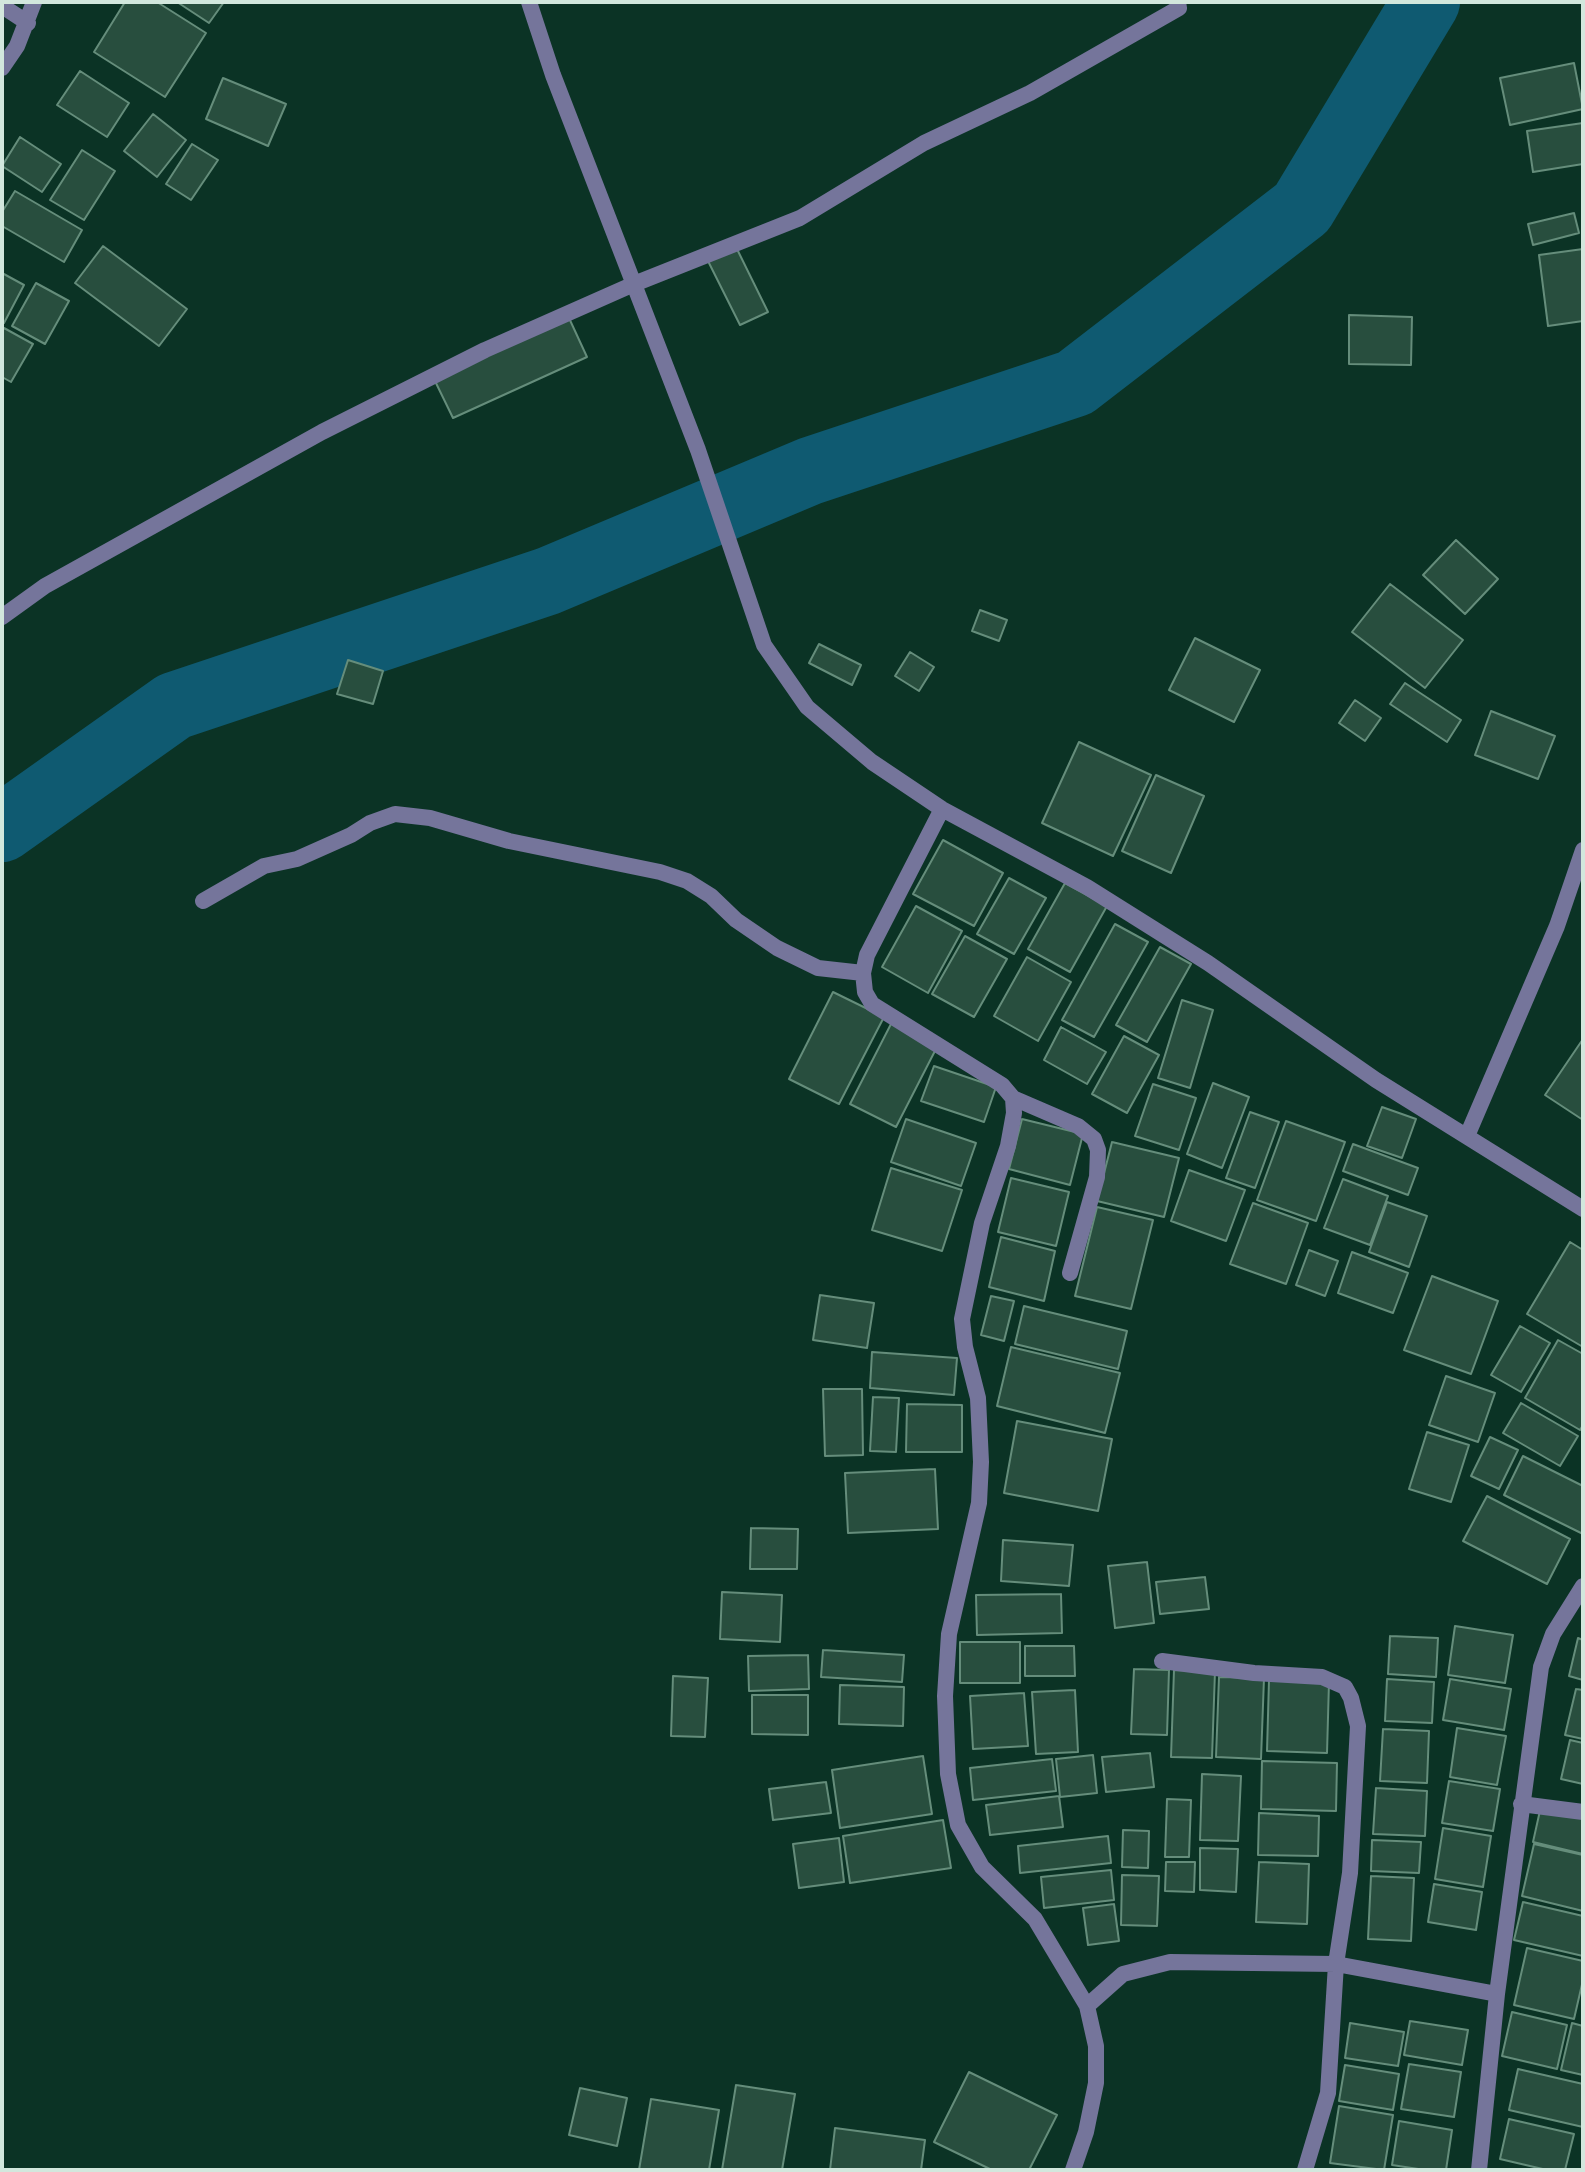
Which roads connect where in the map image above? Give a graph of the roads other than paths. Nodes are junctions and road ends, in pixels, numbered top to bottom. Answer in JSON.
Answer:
{"nodes":[{"id":1,"x":34,"y":2,"type":"edge"},
{"id":2,"x":529,"y":2,"type":"edge"},
{"id":3,"x":1181,"y":4,"type":"edge"},
{"id":4,"x":2,"y":6,"type":"edge"},
{"id":5,"x":28,"y":23,"type":"junction"},
{"id":6,"x":2,"y":68,"type":"edge"},
{"id":7,"x":634,"y":284,"type":"junction"},
{"id":8,"x":2,"y":617,"type":"edge"},
{"id":9,"x":942,"y":809,"type":"junction"},
{"id":10,"x":1583,"y":850,"type":"edge"},
{"id":11,"x":203,"y":901,"type":"dead end"},
{"id":12,"x":863,"y":973,"type":"junction"},
{"id":13,"x":1013,"y":1098,"type":"junction"},
{"id":14,"x":1467,"y":1136,"type":"junction"},
{"id":15,"x":1583,"y":1209,"type":"edge"},
{"id":16,"x":1070,"y":1273,"type":"dead end"},
{"id":17,"x":1583,"y":1586,"type":"edge"},
{"id":18,"x":1162,"y":1661,"type":"dead end"},
{"id":19,"x":1521,"y":1804,"type":"junction"},
{"id":20,"x":1583,"y":1812,"type":"edge"},
{"id":21,"x":1336,"y":1964,"type":"junction"},
{"id":22,"x":1497,"y":1994,"type":"junction"},
{"id":23,"x":1087,"y":2006,"type":"junction"},
{"id":24,"x":1073,"y":2170,"type":"edge"},
{"id":25,"x":1305,"y":2170,"type":"edge"},
{"id":26,"x":1479,"y":2170,"type":"edge"}],
"edges":[{"from":1,"to":5,"type":"street"},
{"from":2,"to":7,"type":"street"},
{"from":3,"to":7,"type":"street"},
{"from":4,"to":5,"type":"street"},
{"from":5,"to":6,"type":"street"},
{"from":7,"to":8,"type":"street"},
{"from":7,"to":9,"type":"street"},
{"from":9,"to":12,"type":"street"},
{"from":9,"to":14,"type":"street"},
{"from":10,"to":14,"type":"street"},
{"from":11,"to":12,"type":"street"},
{"from":12,"to":13,"type":"street"},
{"from":13,"to":16,"type":"street"},
{"from":13,"to":23,"type":"street"},
{"from":14,"to":15,"type":"street"},
{"from":17,"to":19,"type":"street"},
{"from":18,"to":21,"type":"street"},
{"from":19,"to":20,"type":"street"},
{"from":19,"to":22,"type":"street"},
{"from":21,"to":22,"type":"street"},
{"from":21,"to":23,"type":"street"},
{"from":21,"to":25,"type":"street"},
{"from":22,"to":26,"type":"street"},
{"from":23,"to":24,"type":"street"}]}
